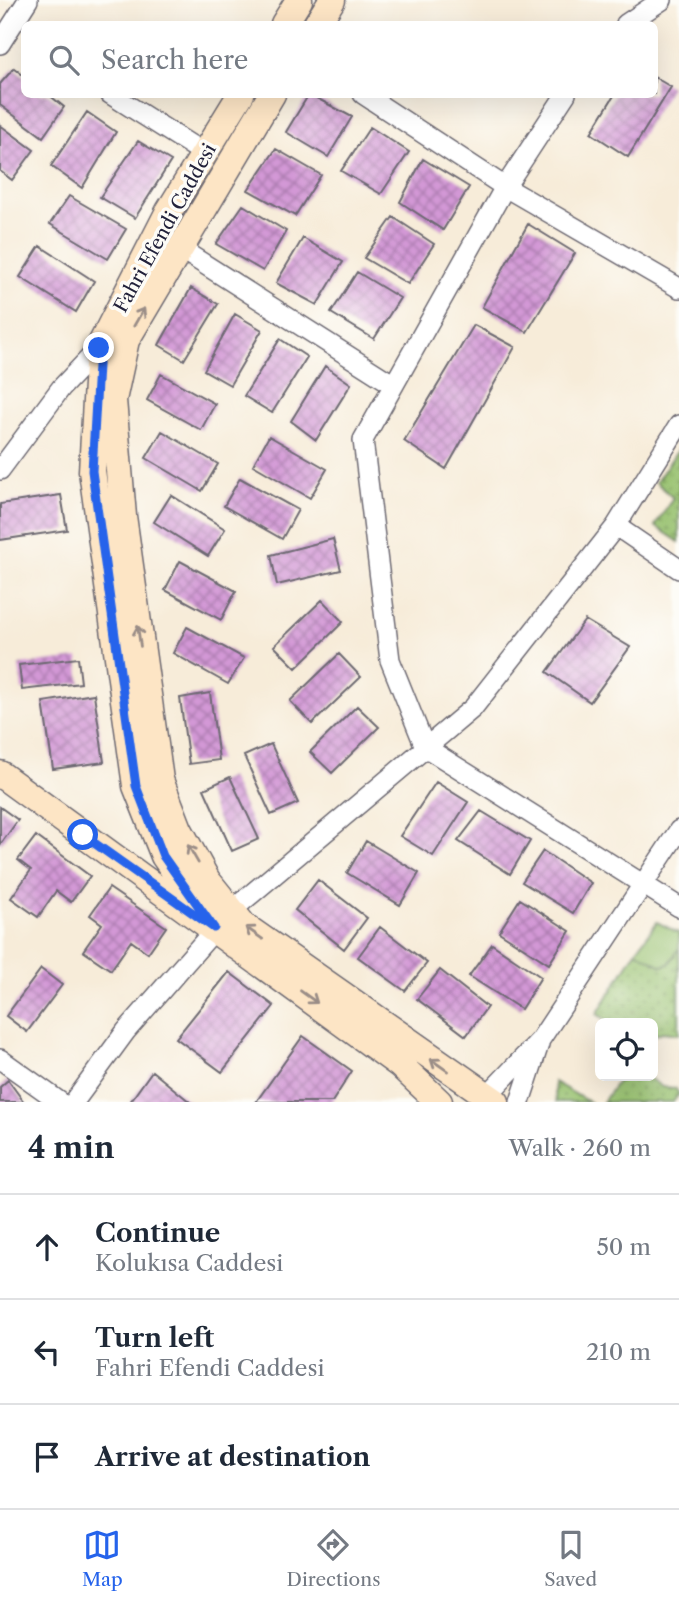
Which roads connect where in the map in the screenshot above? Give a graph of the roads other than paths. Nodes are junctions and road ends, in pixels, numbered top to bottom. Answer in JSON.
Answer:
{"nodes":[{"id":1,"x":28,"y":0,"type":"edge"},
{"id":2,"x":299,"y":0,"type":"edge"},
{"id":3,"x":332,"y":0,"type":"edge"},
{"id":4,"x":662,"y":0,"type":"edge"},
{"id":5,"x":286,"y":21,"type":"edge"},
{"id":6,"x":319,"y":21,"type":"edge"},
{"id":7,"x":630,"y":21,"type":"edge"},
{"id":8,"x":8,"y":36,"type":"edge"},
{"id":9,"x":116,"y":98,"type":"edge"},
{"id":10,"x":239,"y":98,"type":"edge"},
{"id":11,"x":270,"y":98,"type":"edge"},
{"id":12,"x":369,"y":98,"type":"edge"},
{"id":13,"x":563,"y":98,"type":"edge"},
{"id":14,"x":205,"y":154,"type":"junction"},
{"id":15,"x":505,"y":187,"type":"junction"},
{"id":16,"x":179,"y":248,"type":"junction"},
{"id":17,"x":679,"y":288,"type":"edge"},
{"id":18,"x":99,"y":348,"type":"junction"},
{"id":19,"x":394,"y":385,"type":"junction"},
{"id":20,"x":679,"y":425,"type":"edge"},
{"id":21,"x":0,"y":470,"type":"edge"},
{"id":22,"x":616,"y":526,"type":"junction"},
{"id":23,"x":679,"y":569,"type":"edge"},
{"id":24,"x":425,"y":747,"type":"junction"},
{"id":25,"x":0,"y":774,"type":"edge"},
{"id":26,"x":679,"y":830,"type":"edge"},
{"id":27,"x":641,"y":886,"type":"junction"},
{"id":28,"x":679,"y":907,"type":"edge"},
{"id":29,"x":222,"y":920,"type":"junction"},
{"id":30,"x":540,"y":1040,"type":"junction"},
{"id":31,"x":0,"y":1059,"type":"edge"},
{"id":32,"x":488,"y":1099,"type":"edge"},
{"id":33,"x":60,"y":1102,"type":"edge"},
{"id":34,"x":74,"y":1102,"type":"edge"},
{"id":35,"x":439,"y":1102,"type":"edge"},
{"id":36,"x":520,"y":1102,"type":"edge"}],
"edges":[{"from":1,"to":8,"type":"street"},
{"from":2,"to":5,"type":"street"},
{"from":3,"to":6,"type":"street"},
{"from":4,"to":7,"type":"street"},
{"from":9,"to":14,"type":"street"},
{"from":10,"to":14,"type":"street","name":"Fahri Efendi Caddesi"},
{"from":11,"to":16,"type":"street","name":"Fahri Efendi Caddesi"},
{"from":12,"to":15,"type":"street"},
{"from":13,"to":15,"type":"street"},
{"from":14,"to":18,"type":"street","name":"Fahri Efendi Caddesi"},
{"from":15,"to":17,"type":"street"},
{"from":15,"to":19,"type":"street"},
{"from":16,"to":19,"type":"street"},
{"from":29,"to":16,"type":"street","name":"Fahri Efendi Caddesi","one_way":true},
{"from":18,"to":21,"type":"street"},
{"from":18,"to":29,"type":"street","name":"Fahri Efendi Caddesi"},
{"from":19,"to":24,"type":"street"},
{"from":20,"to":22,"type":"street"},
{"from":22,"to":23,"type":"street"},
{"from":22,"to":24,"type":"street"},
{"from":24,"to":27,"type":"street"},
{"from":24,"to":29,"type":"street"},
{"from":25,"to":29,"type":"street"},
{"from":26,"to":27,"type":"street"},
{"from":27,"to":28,"type":"street"},
{"from":27,"to":30,"type":"street"},
{"from":32,"to":29,"type":"street","one_way":true},
{"from":29,"to":34,"type":"street"},
{"from":29,"to":35,"type":"street","one_way":true},
{"from":30,"to":32,"type":"street"},
{"from":30,"to":36,"type":"street"},
{"from":31,"to":33,"type":"street"}]}
